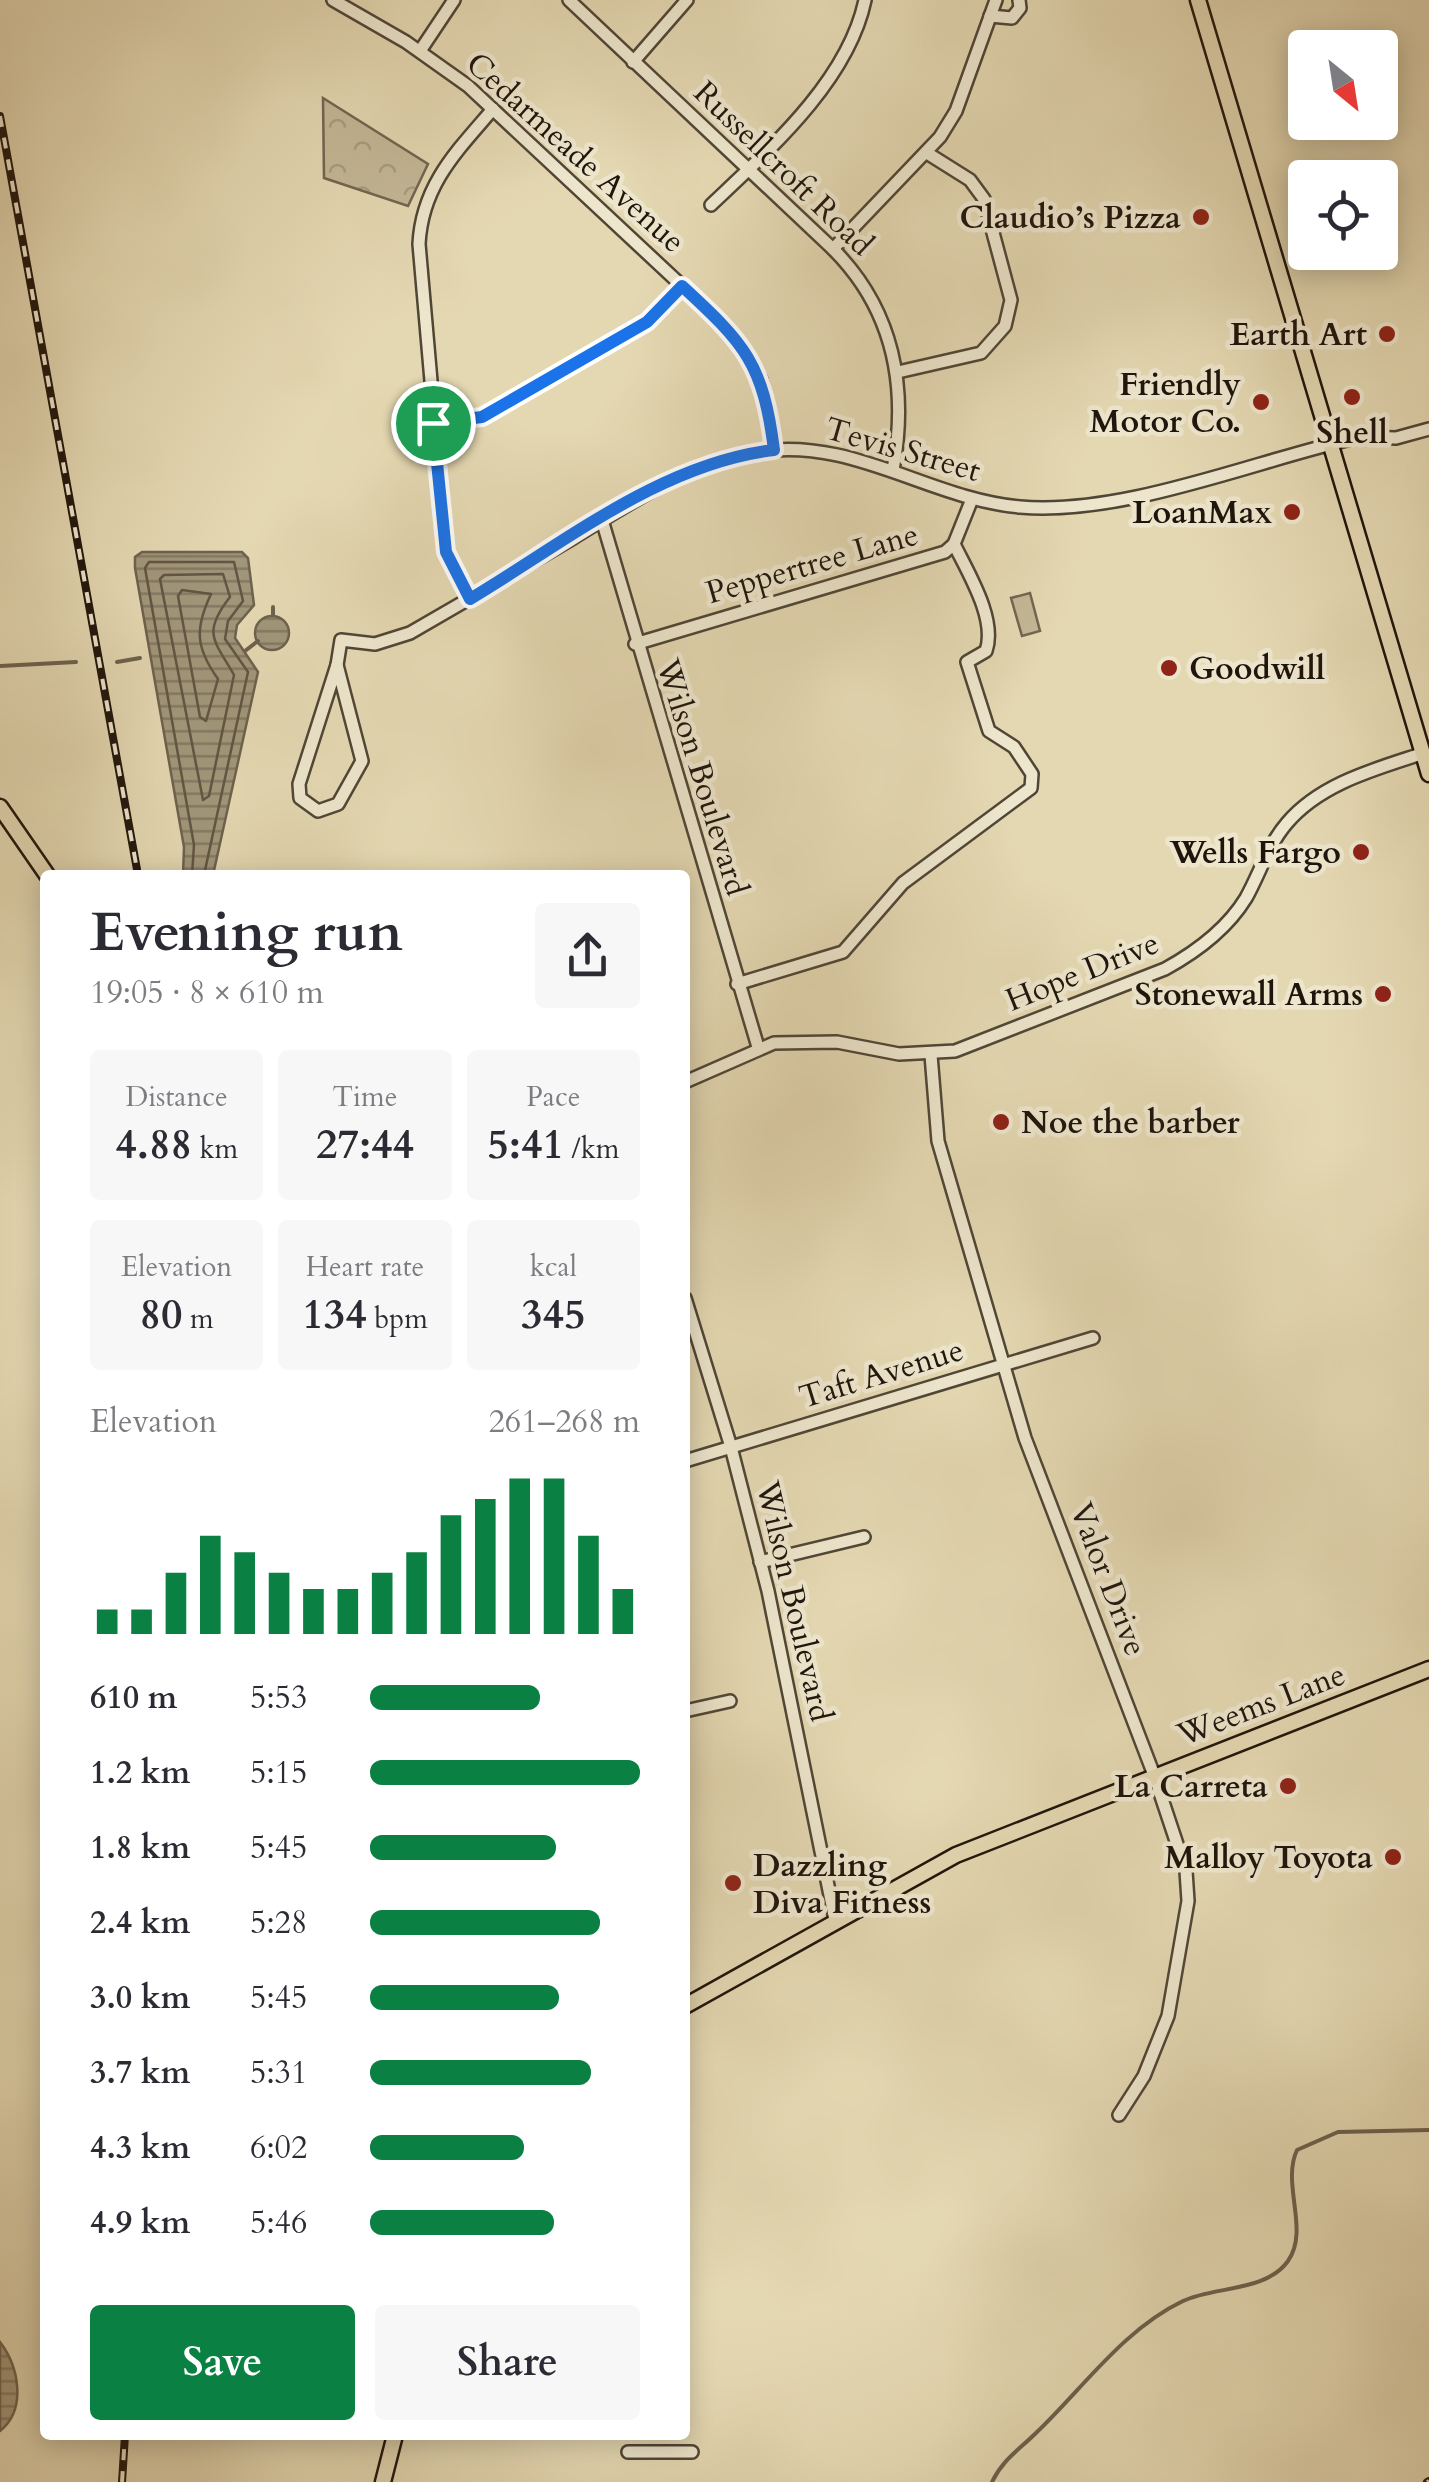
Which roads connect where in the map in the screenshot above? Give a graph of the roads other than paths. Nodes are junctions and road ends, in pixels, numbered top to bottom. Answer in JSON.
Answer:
{"nodes":[{"id":1,"x":334,"y":0,"type":"edge"},
{"id":2,"x":454,"y":0,"type":"edge"},
{"id":3,"x":569,"y":0,"type":"edge"},
{"id":4,"x":687,"y":0,"type":"edge"},
{"id":5,"x":864,"y":0,"type":"edge"},
{"id":6,"x":996,"y":0,"type":"edge"},
{"id":7,"x":1018,"y":0,"type":"edge"},
{"id":8,"x":1198,"y":0,"type":"edge"},
{"id":9,"x":990,"y":16,"type":"junction"},
{"id":10,"x":420,"y":51,"type":"junction"},
{"id":11,"x":633,"y":62,"type":"junction"},
{"id":12,"x":493,"y":109,"type":"junction"},
{"id":13,"x":927,"y":154,"type":"junction"},
{"id":14,"x":748,"y":170,"type":"junction"},
{"id":15,"x":711,"y":205,"type":"dead end"},
{"id":16,"x":833,"y":249,"type":"junction"},
{"id":17,"x":682,"y":286,"type":"junction"},
{"id":18,"x":898,"y":372,"type":"junction"},
{"id":19,"x":433,"y":423,"type":"junction"},
{"id":20,"x":1429,"y":429,"type":"edge"},
{"id":21,"x":1331,"y":443,"type":"junction"},
{"id":22,"x":774,"y":450,"type":"junction"},
{"id":23,"x":893,"y":470,"type":"junction"},
{"id":24,"x":972,"y":499,"type":"junction"},
{"id":25,"x":602,"y":520,"type":"junction"},
{"id":26,"x":954,"y":544,"type":"junction"},
{"id":27,"x":470,"y":599,"type":"junction"},
{"id":28,"x":635,"y":644,"type":"junction"},
{"id":29,"x":338,"y":665,"type":"junction"},
{"id":30,"x":1424,"y":754,"type":"junction"},
{"id":31,"x":1429,"y":774,"type":"edge"},
{"id":32,"x":0,"y":806,"type":"edge"},
{"id":33,"x":44,"y":870,"type":"edge"},
{"id":34,"x":736,"y":984,"type":"junction"},
{"id":35,"x":758,"y":1047,"type":"junction"},
{"id":36,"x":931,"y":1055,"type":"junction"},
{"id":37,"x":690,"y":1080,"type":"edge"},
{"id":38,"x":690,"y":1314,"type":"edge"},
{"id":39,"x":1092,"y":1338,"type":"dead end"},
{"id":40,"x":1004,"y":1365,"type":"junction"},
{"id":41,"x":731,"y":1447,"type":"junction"},
{"id":42,"x":690,"y":1459,"type":"edge"},
{"id":43,"x":864,"y":1537,"type":"dead end"},
{"id":44,"x":760,"y":1562,"type":"junction"},
{"id":45,"x":1429,"y":1668,"type":"edge"},
{"id":46,"x":730,"y":1701,"type":"dead end"},
{"id":47,"x":690,"y":1710,"type":"edge"},
{"id":48,"x":1154,"y":1774,"type":"junction"},
{"id":49,"x":835,"y":1920,"type":"junction"},
{"id":50,"x":690,"y":2003,"type":"edge"},
{"id":51,"x":1118,"y":2115,"type":"dead end"},
{"id":52,"x":394,"y":2440,"type":"edge"},
{"id":53,"x":628,"y":2452,"type":"dead end"},
{"id":54,"x":692,"y":2452,"type":"dead end"},
{"id":55,"x":383,"y":2482,"type":"edge"}],
"edges":[{"from":1,"to":10,"type":"street","name":"Cedarmeade Avenue"},
{"from":2,"to":10,"type":"street"},
{"from":3,"to":11,"type":"street","name":"Russellcroft Road"},
{"from":4,"to":11,"type":"street"},
{"from":5,"to":14,"type":"street"},
{"from":6,"to":9,"type":"street"},
{"from":7,"to":9,"type":"street"},
{"from":8,"to":21,"type":"main road"},
{"from":9,"to":13,"type":"street"},
{"from":10,"to":12,"type":"street","name":"Cedarmeade Avenue"},
{"from":11,"to":14,"type":"street","name":"Russellcroft Road"},
{"from":12,"to":17,"type":"street","name":"Cedarmeade Avenue"},
{"from":12,"to":19,"type":"street"},
{"from":13,"to":16,"type":"street"},
{"from":13,"to":18,"type":"street"},
{"from":14,"to":15,"type":"street"},
{"from":14,"to":16,"type":"street","name":"Russellcroft Road"},
{"from":16,"to":18,"type":"street","name":"Russellcroft Road"},
{"from":17,"to":19,"type":"street"},
{"from":17,"to":22,"type":"street","name":"Cedarmeade Avenue"},
{"from":18,"to":23,"type":"street","name":"Russellcroft Road"},
{"from":19,"to":27,"type":"street"},
{"from":20,"to":21,"type":"street","name":"Tevis Street"},
{"from":21,"to":24,"type":"street","name":"Tevis Street"},
{"from":21,"to":30,"type":"main road"},
{"from":22,"to":23,"type":"street","name":"Tevis Street"},
{"from":22,"to":25,"type":"street","name":"Tevis Street"},
{"from":23,"to":24,"type":"street","name":"Tevis Street"},
{"from":24,"to":26,"type":"street","name":"Peppertree Lane"},
{"from":25,"to":27,"type":"street","name":"Tevis Street"},
{"from":25,"to":28,"type":"street","name":"Wilson Boulevard"},
{"from":26,"to":28,"type":"street","name":"Peppertree Lane"},
{"from":26,"to":34,"type":"street"},
{"from":27,"to":29,"type":"street","name":"Tevis Street"},
{"from":28,"to":34,"type":"street","name":"Wilson Boulevard"},
{"from":29,"to":29,"type":"street"},
{"from":30,"to":31,"type":"main road"},
{"from":30,"to":36,"type":"street","name":"Hope Drive"},
{"from":32,"to":33,"type":"main road"},
{"from":34,"to":35,"type":"street","name":"Wilson Boulevard"},
{"from":35,"to":36,"type":"street","name":"Hope Drive"},
{"from":35,"to":37,"type":"street","name":"Hope Drive"},
{"from":36,"to":40,"type":"street","name":"Valor Drive"},
{"from":38,"to":41,"type":"street","name":"Wilson Boulevard"},
{"from":39,"to":40,"type":"street","name":"Taft Avenue"},
{"from":40,"to":41,"type":"street","name":"Taft Avenue"},
{"from":40,"to":48,"type":"street","name":"Valor Drive"},
{"from":41,"to":42,"type":"street","name":"Taft Avenue"},
{"from":41,"to":44,"type":"street","name":"Wilson Boulevard"},
{"from":43,"to":44,"type":"street"},
{"from":44,"to":49,"type":"street","name":"Wilson Boulevard"},
{"from":45,"to":48,"type":"main road","name":"Weems Lane"},
{"from":46,"to":47,"type":"street"},
{"from":48,"to":49,"type":"main road","name":"Weems Lane"},
{"from":48,"to":51,"type":"street","name":"Valor Drive"},
{"from":49,"to":50,"type":"main road","name":"Weems Lane"},
{"from":52,"to":55,"type":"main road"},
{"from":53,"to":54,"type":"street"}]}
